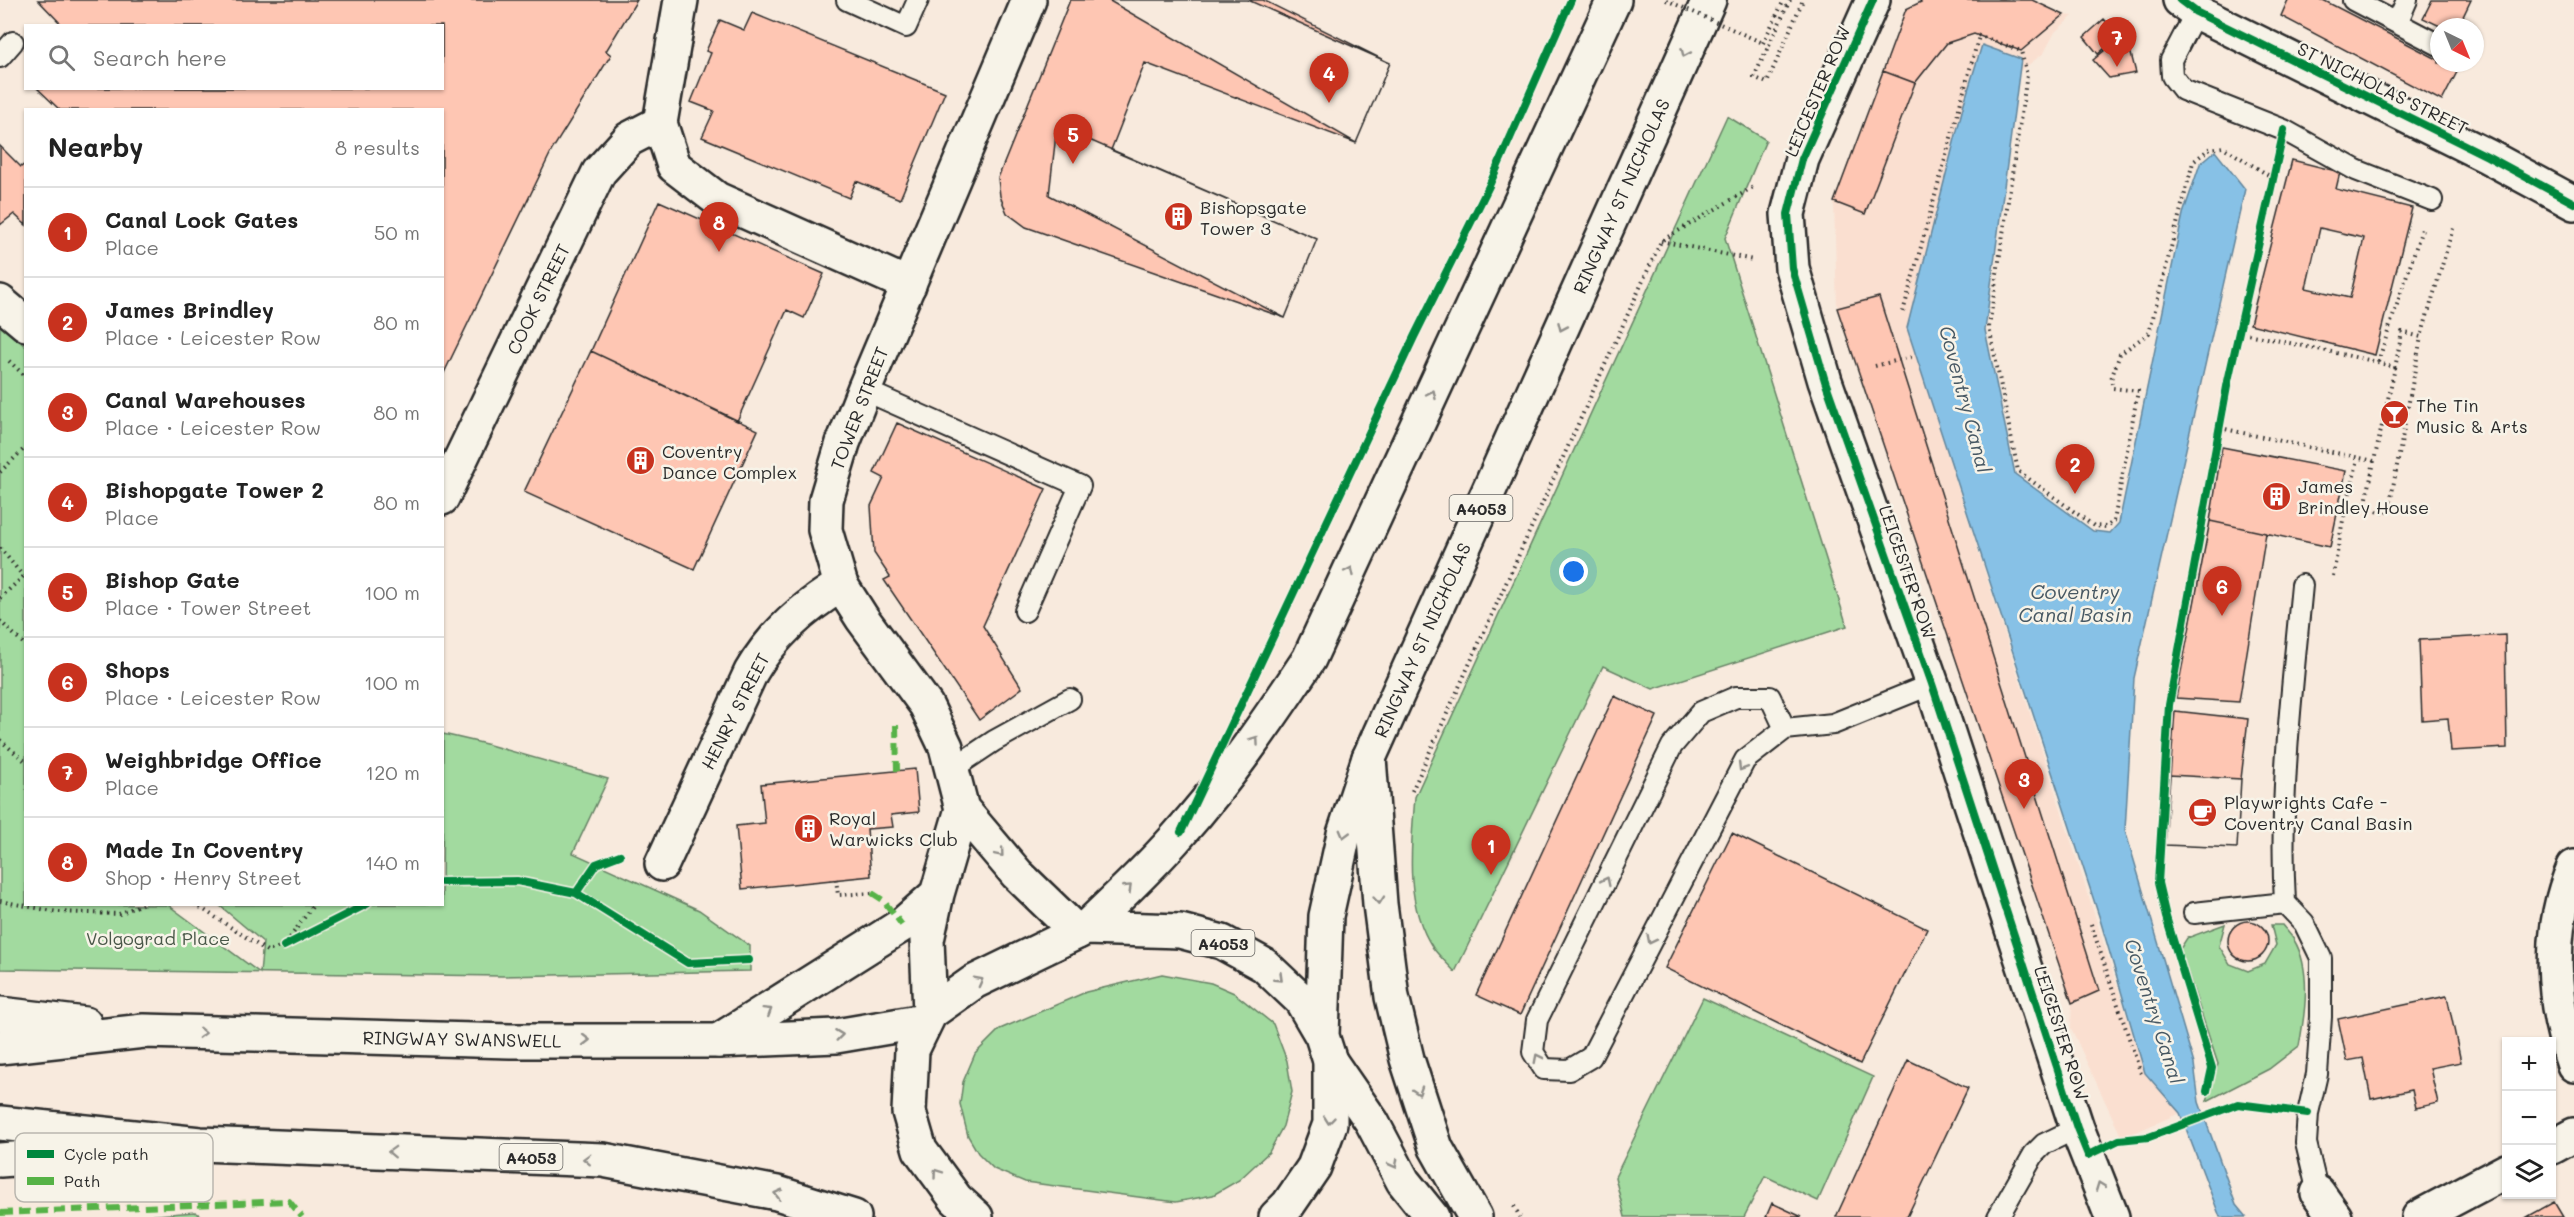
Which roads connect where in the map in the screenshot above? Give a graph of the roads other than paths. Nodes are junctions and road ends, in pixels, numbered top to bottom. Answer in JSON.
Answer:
{"nodes":[{"id":1,"x":681,"y":0,"type":"edge"},
{"id":2,"x":847,"y":0,"type":"edge"},
{"id":3,"x":918,"y":0,"type":"edge"},
{"id":4,"x":1029,"y":0,"type":"edge"},
{"id":5,"x":1614,"y":0,"type":"edge"},
{"id":6,"x":1709,"y":0,"type":"edge"},
{"id":7,"x":1873,"y":0,"type":"edge"},
{"id":8,"x":2353,"y":0,"type":"edge"},
{"id":9,"x":2407,"y":0,"type":"edge"},
{"id":10,"x":2188,"y":6,"type":"edge"},
{"id":11,"x":2397,"y":23,"type":"junction"},
{"id":12,"x":2430,"y":40,"type":"edge"},
{"id":13,"x":660,"y":123,"type":"junction"},
{"id":14,"x":2432,"y":200,"type":"road end"},
{"id":15,"x":2574,"y":203,"type":"edge"},
{"id":16,"x":909,"y":285,"type":"junction"},
{"id":17,"x":0,"y":302,"type":"edge"},
{"id":18,"x":24,"y":322,"type":"edge"},
{"id":19,"x":864,"y":390,"type":"junction"},
{"id":20,"x":444,"y":494,"type":"edge"},
{"id":21,"x":841,"y":585,"type":"junction"},
{"id":22,"x":2302,"y":585,"type":"road end"},
{"id":23,"x":1025,"y":611,"type":"dead end"},
{"id":24,"x":1932,"y":684,"type":"junction"},
{"id":25,"x":1070,"y":699,"type":"dead end"},
{"id":26,"x":1785,"y":729,"type":"junction"},
{"id":27,"x":1369,"y":758,"type":"junction"},
{"id":28,"x":952,"y":769,"type":"junction"},
{"id":29,"x":962,"y":809,"type":"junction"},
{"id":30,"x":662,"y":864,"type":"dead end"},
{"id":31,"x":2574,"y":867,"type":"edge"},
{"id":32,"x":937,"y":894,"type":"junction"},
{"id":33,"x":2285,"y":903,"type":"junction"},
{"id":34,"x":2194,"y":913,"type":"dead end"},
{"id":35,"x":1082,"y":930,"type":"junction"},
{"id":36,"x":0,"y":1014,"type":"edge"},
{"id":37,"x":927,"y":1017,"type":"junction"},
{"id":38,"x":144,"y":1031,"type":"junction"},
{"id":39,"x":718,"y":1041,"type":"junction"},
{"id":40,"x":0,"y":1047,"type":"edge"},
{"id":41,"x":1326,"y":1048,"type":"junction"},
{"id":42,"x":2574,"y":1065,"type":"edge"},
{"id":43,"x":0,"y":1123,"type":"edge"},
{"id":44,"x":95,"y":1133,"type":"edge"},
{"id":45,"x":2574,"y":1135,"type":"edge"},
{"id":46,"x":2082,"y":1141,"type":"junction"},
{"id":47,"x":213,"y":1145,"type":"edge"},
{"id":48,"x":2556,"y":1145,"type":"edge"},
{"id":49,"x":15,"y":1159,"type":"edge"},
{"id":50,"x":0,"y":1160,"type":"edge"},
{"id":51,"x":2502,"y":1173,"type":"edge"},
{"id":52,"x":2326,"y":1205,"type":"edge"},
{"id":53,"x":854,"y":1217,"type":"edge"},
{"id":54,"x":976,"y":1217,"type":"edge"},
{"id":55,"x":1276,"y":1217,"type":"edge"},
{"id":56,"x":1432,"y":1217,"type":"edge"},
{"id":57,"x":1475,"y":1217,"type":"edge"},
{"id":58,"x":1998,"y":1217,"type":"edge"},
{"id":59,"x":2112,"y":1217,"type":"edge"},
{"id":60,"x":2419,"y":1217,"type":"edge"}],
"edges":[{"from":1,"to":13,"type":"main road"},
{"from":2,"to":3,"type":"lane"},
{"from":4,"to":16,"type":"main road","name":"TOWER STREET"},
{"from":35,"to":5,"type":"main road","number":"A4053","one_way":true},
{"from":6,"to":27,"type":"main road","name":"RINGWAY ST NICHOLAS","number":"A4053","one_way":true},
{"from":7,"to":24,"type":"main road","name":"LEICESTER ROW"},
{"from":8,"to":11,"type":"lane"},
{"from":9,"to":11,"type":"lane"},
{"from":10,"to":14,"type":"lane"},
{"from":10,"to":15,"type":"main road","name":"ST NICHOLAS STREET"},
{"from":11,"to":12,"type":"lane"},
{"from":13,"to":16,"type":"main road"},
{"from":13,"to":20,"type":"main road","name":"COOK STREET"},
{"from":16,"to":19,"type":"main road","name":"TOWER STREET"},
{"from":17,"to":18,"type":"main road"},
{"from":19,"to":21,"type":"main road","name":"TOWER STREET"},
{"from":19,"to":23,"type":"lane"},
{"from":21,"to":28,"type":"main road","name":"TOWER STREET"},
{"from":21,"to":30,"type":"main road","name":"HENRY STREET"},
{"from":22,"to":33,"type":"lane"},
{"from":24,"to":26,"type":"lane"},
{"from":24,"to":46,"type":"main road","name":"LEICESTER ROW"},
{"from":25,"to":28,"type":"lane"},
{"from":26,"to":26,"type":"lane","one_way":true},
{"from":27,"to":41,"type":"main road","name":"RINGWAY ST NICHOLAS","number":"A4053","one_way":true},
{"from":27,"to":57,"type":"main road","one_way":true},
{"from":28,"to":29,"type":"main road","name":"TOWER STREET"},
{"from":29,"to":32,"type":"main road"},
{"from":29,"to":35,"type":"main road","name":"TOWER STREET","one_way":true},
{"from":31,"to":42,"type":"main road"},
{"from":32,"to":37,"type":"main road"},
{"from":39,"to":32,"type":"main road","one_way":true},
{"from":33,"to":34,"type":"lane"},
{"from":33,"to":52,"type":"lane"},
{"from":37,"to":35,"type":"main road","number":"A4053","one_way":true},
{"from":35,"to":41,"type":"main road","number":"A4053","one_way":true},
{"from":36,"to":38,"type":"main road"},
{"from":39,"to":37,"type":"main road","name":"RINGWAY SWANSWELL","number":"A4053","one_way":true},
{"from":54,"to":37,"type":"main road","one_way":true},
{"from":38,"to":39,"type":"main road","name":"RINGWAY SWANSWELL","number":"A4053","one_way":true},
{"from":38,"to":40,"type":"main road","name":"RINGWAY SWANSWELL","number":"A4053"},
{"from":41,"to":55,"type":"main road","number":"A4053","one_way":true},
{"from":41,"to":56,"type":"main road","one_way":true},
{"from":43,"to":44,"type":"main road","number":"A4053"},
{"from":45,"to":48,"type":"main road"},
{"from":46,"to":58,"type":"lane"},
{"from":59,"to":46,"type":"main road","name":"LEICESTER ROW","one_way":true},
{"from":53,"to":47,"type":"main road","number":"A4053","one_way":true},
{"from":49,"to":50,"type":"main road"},
{"from":51,"to":60,"type":"main road"}]}
